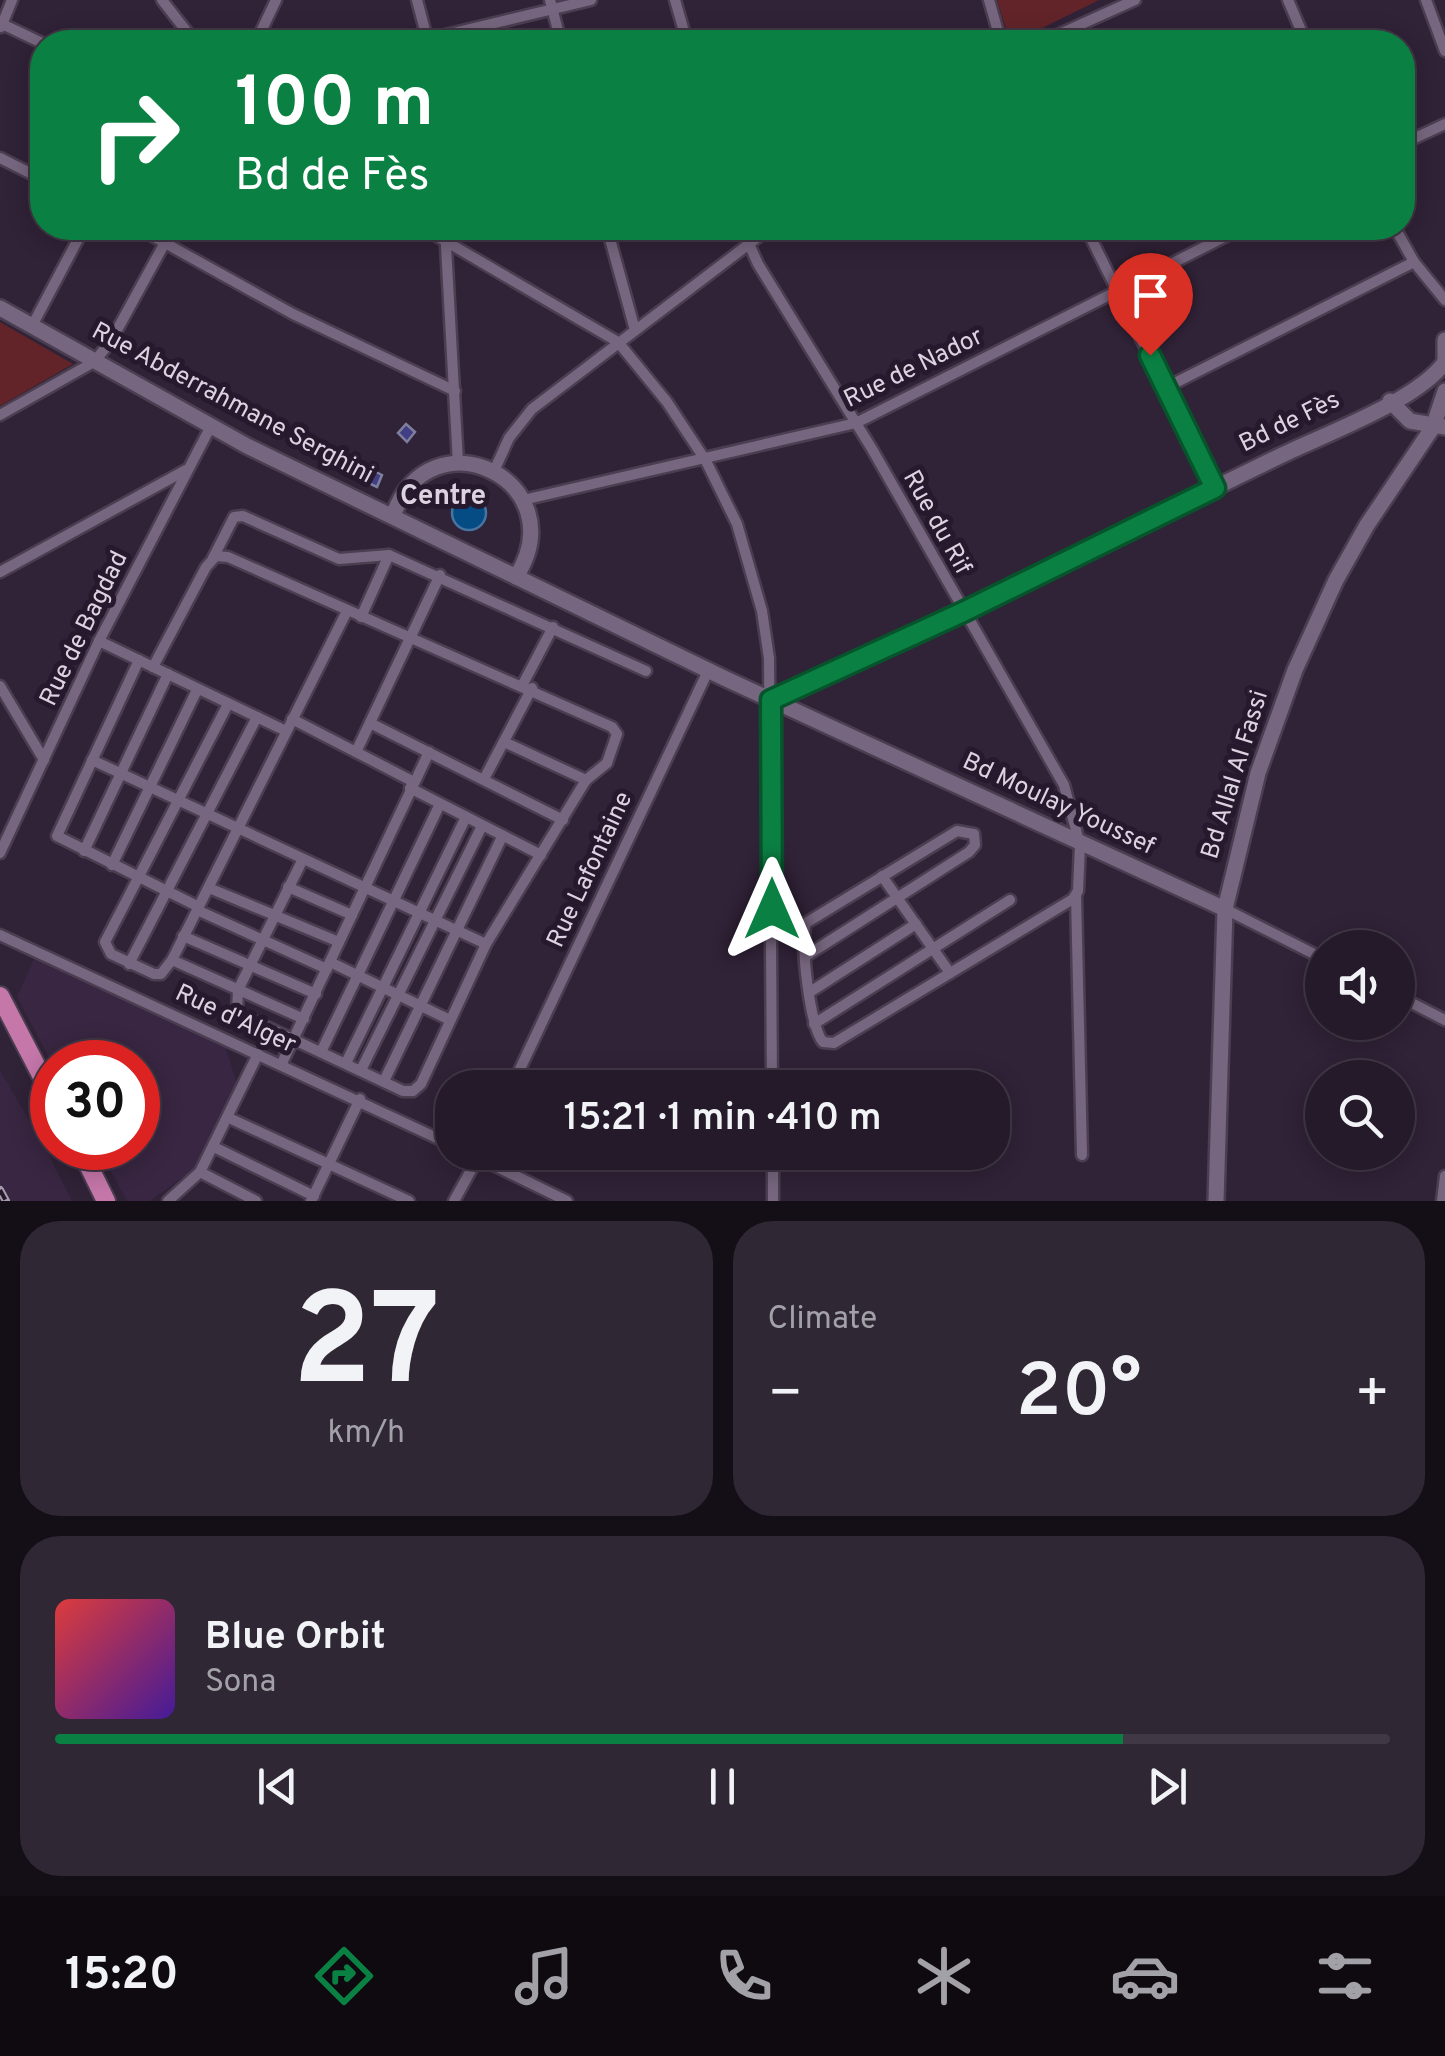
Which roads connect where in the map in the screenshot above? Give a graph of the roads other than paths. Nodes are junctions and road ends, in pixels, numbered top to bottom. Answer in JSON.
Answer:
{"nodes":[{"id":1,"x":12,"y":0,"type":"edge"},
{"id":2,"x":162,"y":0,"type":"edge"},
{"id":3,"x":276,"y":0,"type":"edge"},
{"id":4,"x":417,"y":0,"type":"edge"},
{"id":5,"x":591,"y":0,"type":"edge"},
{"id":6,"x":675,"y":0,"type":"edge"},
{"id":7,"x":989,"y":0,"type":"edge"},
{"id":8,"x":1136,"y":0,"type":"edge"},
{"id":9,"x":1288,"y":0,"type":"edge"},
{"id":10,"x":1426,"y":0,"type":"edge"},
{"id":11,"x":552,"y":4,"type":"edge"},
{"id":12,"x":1,"y":25,"type":"edge"},
{"id":13,"x":186,"y":30,"type":"edge"},
{"id":14,"x":262,"y":30,"type":"edge"},
{"id":15,"x":422,"y":30,"type":"edge"},
{"id":16,"x":462,"y":30,"type":"edge"},
{"id":17,"x":558,"y":30,"type":"edge"},
{"id":18,"x":684,"y":30,"type":"edge"},
{"id":19,"x":998,"y":30,"type":"edge"},
{"id":20,"x":1069,"y":30,"type":"edge"},
{"id":21,"x":1301,"y":30,"type":"edge"},
{"id":22,"x":30,"y":37,"type":"edge"},
{"id":23,"x":1445,"y":51,"type":"edge"},
{"id":24,"x":1445,"y":124,"type":"edge"},
{"id":25,"x":1415,"y":138,"type":"edge"},
{"id":26,"x":0,"y":158,"type":"edge"},
{"id":27,"x":30,"y":172,"type":"edge"},
{"id":28,"x":78,"y":240,"type":"edge"},
{"id":29,"x":160,"y":240,"type":"edge"},
{"id":30,"x":167,"y":240,"type":"edge"},
{"id":31,"x":445,"y":240,"type":"edge"},
{"id":32,"x":456,"y":240,"type":"edge"},
{"id":33,"x":610,"y":240,"type":"edge"},
{"id":34,"x":746,"y":240,"type":"edge"},
{"id":35,"x":754,"y":240,"type":"edge"},
{"id":36,"x":1092,"y":240,"type":"edge"},
{"id":37,"x":1218,"y":240,"type":"edge"},
{"id":38,"x":1402,"y":240,"type":"edge"},
{"id":39,"x":166,"y":243,"type":"junction"},
{"id":40,"x":748,"y":244,"type":"junction"},
{"id":41,"x":1414,"y":262,"type":"junction"},
{"id":42,"x":1117,"y":290,"type":"junction"},
{"id":43,"x":1444,"y":303,"type":"edge"},
{"id":44,"x":0,"y":308,"type":"edge"},
{"id":45,"x":32,"y":326,"type":"junction"},
{"id":46,"x":635,"y":330,"type":"junction"},
{"id":47,"x":1445,"y":340,"type":"edge"},
{"id":48,"x":618,"y":342,"type":"junction"},
{"id":49,"x":94,"y":362,"type":"junction"},
{"id":50,"x":1445,"y":362,"type":"edge"},
{"id":51,"x":1166,"y":388,"type":"junction"},
{"id":52,"x":455,"y":391,"type":"junction"},
{"id":53,"x":1444,"y":399,"type":"edge"},
{"id":54,"x":1390,"y":401,"type":"junction"},
{"id":55,"x":0,"y":416,"type":"edge"},
{"id":56,"x":856,"y":423,"type":"junction"},
{"id":57,"x":211,"y":426,"type":"junction"},
{"id":58,"x":1439,"y":427,"type":"edge"},
{"id":59,"x":706,"y":461,"type":"junction"},
{"id":60,"x":458,"y":462,"type":"junction"},
{"id":61,"x":187,"y":469,"type":"junction"},
{"id":62,"x":494,"y":471,"type":"junction"},
{"id":63,"x":1215,"y":488,"type":"junction"},
{"id":64,"x":524,"y":500,"type":"junction"},
{"id":65,"x":393,"y":516,"type":"junction"},
{"id":66,"x":389,"y":555,"type":"junction"},
{"id":67,"x":213,"y":558,"type":"junction"},
{"id":68,"x":0,"y":572,"type":"edge"},
{"id":69,"x":440,"y":575,"type":"junction"},
{"id":70,"x":516,"y":577,"type":"junction"},
{"id":71,"x":347,"y":610,"type":"junction"},
{"id":72,"x":963,"y":612,"type":"junction"},
{"id":73,"x":361,"y":617,"type":"junction"},
{"id":74,"x":553,"y":627,"type":"junction"},
{"id":75,"x":411,"y":634,"type":"junction"},
{"id":76,"x":100,"y":641,"type":"junction"},
{"id":77,"x":139,"y":660,"type":"junction"},
{"id":78,"x":154,"y":667,"type":"junction"},
{"id":79,"x":646,"y":670,"type":"dead end"},
{"id":80,"x":708,"y":670,"type":"junction"},
{"id":81,"x":168,"y":674,"type":"junction"},
{"id":82,"x":0,"y":686,"type":"edge"},
{"id":83,"x":528,"y":686,"type":"junction"},
{"id":84,"x":196,"y":690,"type":"junction"},
{"id":85,"x":771,"y":700,"type":"junction"},
{"id":86,"x":228,"y":704,"type":"junction"},
{"id":87,"x":256,"y":718,"type":"junction"},
{"id":88,"x":292,"y":720,"type":"junction"},
{"id":89,"x":370,"y":722,"type":"junction"},
{"id":90,"x":286,"y":731,"type":"junction"},
{"id":91,"x":504,"y":742,"type":"junction"},
{"id":92,"x":356,"y":752,"type":"junction"},
{"id":93,"x":429,"y":752,"type":"junction"},
{"id":94,"x":44,"y":760,"type":"junction"},
{"id":95,"x":92,"y":760,"type":"junction"},
{"id":96,"x":122,"y":774,"type":"junction"},
{"id":97,"x":484,"y":779,"type":"junction"},
{"id":98,"x":586,"y":780,"type":"junction"},
{"id":99,"x":412,"y":785,"type":"junction"},
{"id":100,"x":150,"y":788,"type":"junction"},
{"id":101,"x":181,"y":801,"type":"junction"},
{"id":102,"x":440,"y":804,"type":"junction"},
{"id":103,"x":209,"y":814,"type":"junction"},
{"id":104,"x":466,"y":816,"type":"junction"},
{"id":105,"x":563,"y":820,"type":"junction"},
{"id":106,"x":482,"y":826,"type":"junction"},
{"id":107,"x":238,"y":828,"type":"junction"},
{"id":108,"x":502,"y":837,"type":"junction"},
{"id":109,"x":1080,"y":845,"type":"junction"},
{"id":110,"x":84,"y":851,"type":"junction"},
{"id":111,"x":0,"y":853,"type":"edge"},
{"id":112,"x":541,"y":856,"type":"junction"},
{"id":113,"x":303,"y":858,"type":"junction"},
{"id":114,"x":112,"y":864,"type":"junction"},
{"id":115,"x":882,"y":876,"type":"junction"},
{"id":116,"x":140,"y":878,"type":"junction"},
{"id":117,"x":288,"y":887,"type":"junction"},
{"id":118,"x":209,"y":888,"type":"junction"},
{"id":119,"x":364,"y":888,"type":"junction"},
{"id":120,"x":169,"y":891,"type":"junction"},
{"id":121,"x":1076,"y":896,"type":"junction"},
{"id":122,"x":898,"y":898,"type":"junction"},
{"id":123,"x":1010,"y":900,"type":"dead end"},
{"id":124,"x":394,"y":902,"type":"junction"},
{"id":125,"x":198,"y":908,"type":"junction"},
{"id":126,"x":1224,"y":909,"type":"junction"},
{"id":127,"x":275,"y":914,"type":"junction"},
{"id":128,"x":417,"y":914,"type":"junction"},
{"id":129,"x":352,"y":915,"type":"junction"},
{"id":130,"x":433,"y":923,"type":"junction"},
{"id":131,"x":916,"y":924,"type":"junction"},
{"id":132,"x":456,"y":931,"type":"junction"},
{"id":133,"x":0,"y":936,"type":"edge"},
{"id":134,"x":183,"y":936,"type":"junction"},
{"id":135,"x":263,"y":939,"type":"junction"},
{"id":136,"x":339,"y":942,"type":"junction"},
{"id":137,"x":486,"y":944,"type":"junction"},
{"id":138,"x":934,"y":948,"type":"junction"},
{"id":139,"x":1305,"y":950,"type":"edge"},
{"id":140,"x":806,"y":956,"type":"junction"},
{"id":141,"x":172,"y":960,"type":"junction"},
{"id":142,"x":129,"y":964,"type":"junction"},
{"id":143,"x":251,"y":964,"type":"junction"},
{"id":144,"x":329,"y":966,"type":"junction"},
{"id":145,"x":950,"y":973,"type":"junction"},
{"id":146,"x":358,"y":976,"type":"junction"},
{"id":147,"x":382,"y":988,"type":"junction"},
{"id":148,"x":238,"y":990,"type":"junction"},
{"id":149,"x":810,"y":992,"type":"junction"},
{"id":150,"x":316,"y":994,"type":"junction"},
{"id":151,"x":398,"y":995,"type":"junction"},
{"id":152,"x":0,"y":996,"type":"edge"},
{"id":153,"x":1415,"y":1005,"type":"edge"},
{"id":154,"x":420,"y":1006,"type":"junction"},
{"id":155,"x":304,"y":1020,"type":"junction"},
{"id":156,"x":450,"y":1020,"type":"junction"},
{"id":157,"x":1445,"y":1020,"type":"edge"},
{"id":158,"x":814,"y":1024,"type":"junction"},
{"id":159,"x":294,"y":1042,"type":"junction"},
{"id":160,"x":321,"y":1052,"type":"junction"},
{"id":161,"x":30,"y":1054,"type":"edge"},
{"id":162,"x":258,"y":1054,"type":"junction"},
{"id":163,"x":282,"y":1063,"type":"junction"},
{"id":164,"x":346,"y":1064,"type":"junction"},
{"id":165,"x":361,"y":1070,"type":"junction"},
{"id":166,"x":519,"y":1070,"type":"edge"},
{"id":167,"x":772,"y":1070,"type":"edge"},
{"id":168,"x":384,"y":1081,"type":"junction"},
{"id":169,"x":360,"y":1099,"type":"junction"},
{"id":170,"x":230,"y":1118,"type":"junction"},
{"id":171,"x":435,"y":1136,"type":"edge"},
{"id":172,"x":214,"y":1147,"type":"junction"},
{"id":173,"x":1082,"y":1155,"type":"dead end"},
{"id":174,"x":331,"y":1164,"type":"junction"},
{"id":175,"x":91,"y":1170,"type":"edge"},
{"id":176,"x":468,"y":1170,"type":"edge"},
{"id":177,"x":506,"y":1170,"type":"edge"},
{"id":178,"x":772,"y":1170,"type":"edge"},
{"id":179,"x":200,"y":1172,"type":"junction"},
{"id":180,"x":1445,"y":1176,"type":"edge"},
{"id":181,"x":312,"y":1199,"type":"edge"},
{"id":182,"x":106,"y":1201,"type":"edge"},
{"id":183,"x":168,"y":1201,"type":"edge"},
{"id":184,"x":256,"y":1201,"type":"edge"},
{"id":185,"x":409,"y":1201,"type":"edge"},
{"id":186,"x":454,"y":1201,"type":"edge"},
{"id":187,"x":567,"y":1201,"type":"edge"},
{"id":188,"x":773,"y":1201,"type":"edge"},
{"id":189,"x":1216,"y":1201,"type":"edge"},
{"id":190,"x":1442,"y":1201,"type":"edge"}],
"edges":[{"from":1,"to":12,"type":"street"},
{"from":2,"to":13,"type":"street"},
{"from":3,"to":14,"type":"street"},
{"from":4,"to":15,"type":"street"},
{"from":5,"to":11,"type":"street"},
{"from":6,"to":18,"type":"street"},
{"from":7,"to":19,"type":"street"},
{"from":8,"to":20,"type":"street"},
{"from":9,"to":21,"type":"street"},
{"from":10,"to":23,"type":"street"},
{"from":11,"to":16,"type":"street"},
{"from":11,"to":17,"type":"street"},
{"from":12,"to":22,"type":"street"},
{"from":24,"to":25,"type":"street"},
{"from":26,"to":27,"type":"street"},
{"from":28,"to":45,"type":"street"},
{"from":29,"to":39,"type":"street"},
{"from":30,"to":39,"type":"street"},
{"from":31,"to":52,"type":"street"},
{"from":32,"to":48,"type":"street"},
{"from":33,"to":46,"type":"street"},
{"from":34,"to":40,"type":"street","name":"Rue du Rif"},
{"from":35,"to":40,"type":"street"},
{"from":36,"to":42,"type":"street"},
{"from":37,"to":42,"type":"street","name":"Rue de Nador"},
{"from":38,"to":41,"type":"street"},
{"from":39,"to":49,"type":"street"},
{"from":39,"to":52,"type":"street"},
{"from":40,"to":46,"type":"street"},
{"from":40,"to":56,"type":"street","name":"Rue du Rif"},
{"from":41,"to":43,"type":"street"},
{"from":41,"to":51,"type":"street"},
{"from":42,"to":51,"type":"street"},
{"from":42,"to":56,"type":"street","name":"Rue de Nador"},
{"from":44,"to":45,"type":"street","name":"Rue Abderrahmane Serghini"},
{"from":45,"to":49,"type":"street","name":"Rue Abderrahmane Serghini"},
{"from":46,"to":48,"type":"street"},
{"from":47,"to":50,"type":"street"},
{"from":48,"to":59,"type":"street"},
{"from":48,"to":62,"type":"street"},
{"from":49,"to":55,"type":"street"},
{"from":49,"to":57,"type":"street","name":"Rue Abderrahmane Serghini"},
{"from":50,"to":54,"type":"street","name":"Bd de Fès"},
{"from":51,"to":63,"type":"street"},
{"from":52,"to":60,"type":"street"},
{"from":53,"to":58,"type":"street","name":"Bd Allal Al Fassi"},
{"from":54,"to":58,"type":"street"},
{"from":54,"to":63,"type":"street","name":"Bd de Fès"},
{"from":56,"to":59,"type":"street","name":"Rue de Nador"},
{"from":56,"to":72,"type":"street","name":"Rue du Rif"},
{"from":57,"to":61,"type":"street","name":"Rue de Bagdad"},
{"from":57,"to":65,"type":"street","name":"Rue Abderrahmane Serghini"},
{"from":58,"to":126,"type":"street","name":"Bd Allal Al Fassi"},
{"from":59,"to":64,"type":"street","name":"Rue de Nador"},
{"from":59,"to":85,"type":"street"},
{"from":60,"to":62,"type":"street"},
{"from":60,"to":65,"type":"street","name":"Rue Abderrahmane Serghini"},
{"from":61,"to":68,"type":"street"},
{"from":61,"to":76,"type":"street","name":"Rue de Bagdad"},
{"from":62,"to":64,"type":"street"},
{"from":63,"to":72,"type":"street","name":"Bd de Fès"},
{"from":64,"to":70,"type":"street"},
{"from":65,"to":70,"type":"street"},
{"from":66,"to":67,"type":"street"},
{"from":66,"to":69,"type":"street"},
{"from":66,"to":73,"type":"street"},
{"from":67,"to":71,"type":"street"},
{"from":67,"to":78,"type":"street"},
{"from":69,"to":74,"type":"street"},
{"from":69,"to":75,"type":"street"},
{"from":70,"to":80,"type":"street"},
{"from":71,"to":73,"type":"street"},
{"from":71,"to":88,"type":"street"},
{"from":72,"to":85,"type":"street","name":"Bd de Fès"},
{"from":72,"to":109,"type":"street","name":"Rue du Rif"},
{"from":73,"to":75,"type":"street"},
{"from":74,"to":79,"type":"street"},
{"from":74,"to":83,"type":"street"},
{"from":75,"to":83,"type":"street"},
{"from":75,"to":89,"type":"street"},
{"from":76,"to":77,"type":"street"},
{"from":76,"to":94,"type":"street","name":"Rue de Bagdad"},
{"from":77,"to":78,"type":"street"},
{"from":77,"to":95,"type":"street"},
{"from":78,"to":81,"type":"street"},
{"from":80,"to":85,"type":"street"},
{"from":80,"to":166,"type":"street","name":"Rue Lafontaine"},
{"from":81,"to":84,"type":"street"},
{"from":81,"to":96,"type":"street"},
{"from":82,"to":94,"type":"street"},
{"from":83,"to":91,"type":"street"},
{"from":83,"to":98,"type":"street"},
{"from":84,"to":86,"type":"street"},
{"from":84,"to":100,"type":"street"},
{"from":85,"to":109,"type":"street","name":"Bd Moulay Youssef"},
{"from":85,"to":167,"type":"street"},
{"from":86,"to":87,"type":"street"},
{"from":86,"to":101,"type":"street"},
{"from":87,"to":90,"type":"street"},
{"from":87,"to":103,"type":"street"},
{"from":88,"to":90,"type":"street"},
{"from":88,"to":92,"type":"street"},
{"from":89,"to":92,"type":"street"},
{"from":89,"to":93,"type":"street"},
{"from":90,"to":107,"type":"street"},
{"from":91,"to":97,"type":"street"},
{"from":91,"to":98,"type":"street"},
{"from":92,"to":99,"type":"street"},
{"from":93,"to":97,"type":"street"},
{"from":93,"to":99,"type":"street"},
{"from":94,"to":111,"type":"street","name":"Rue de Bagdad"},
{"from":95,"to":96,"type":"street"},
{"from":95,"to":110,"type":"street"},
{"from":96,"to":100,"type":"street"},
{"from":96,"to":110,"type":"street"},
{"from":97,"to":105,"type":"street"},
{"from":98,"to":105,"type":"street"},
{"from":99,"to":102,"type":"street"},
{"from":99,"to":119,"type":"street"},
{"from":100,"to":101,"type":"street"},
{"from":100,"to":114,"type":"street"},
{"from":101,"to":103,"type":"street"},
{"from":101,"to":116,"type":"street"},
{"from":102,"to":104,"type":"street"},
{"from":102,"to":124,"type":"street"},
{"from":103,"to":107,"type":"street"},
{"from":103,"to":120,"type":"street"},
{"from":104,"to":106,"type":"street"},
{"from":104,"to":128,"type":"street"},
{"from":105,"to":112,"type":"street"},
{"from":106,"to":108,"type":"street"},
{"from":106,"to":130,"type":"street"},
{"from":107,"to":113,"type":"street"},
{"from":107,"to":118,"type":"street"},
{"from":108,"to":112,"type":"street"},
{"from":108,"to":132,"type":"street"},
{"from":109,"to":121,"type":"street","name":"Rue du Rif"},
{"from":109,"to":126,"type":"street","name":"Bd Moulay Youssef"},
{"from":110,"to":114,"type":"street"},
{"from":112,"to":137,"type":"street"},
{"from":113,"to":117,"type":"street"},
{"from":113,"to":119,"type":"street"},
{"from":114,"to":116,"type":"street"},
{"from":115,"to":122,"type":"street"},
{"from":115,"to":122,"type":"street"},
{"from":115,"to":140,"type":"street"},
{"from":116,"to":120,"type":"street"},
{"from":116,"to":142,"type":"street"},
{"from":117,"to":127,"type":"street"},
{"from":117,"to":129,"type":"street"},
{"from":118,"to":125,"type":"street"},
{"from":118,"to":127,"type":"street"},
{"from":119,"to":124,"type":"street"},
{"from":119,"to":129,"type":"street"},
{"from":120,"to":125,"type":"street"},
{"from":120,"to":142,"type":"street"},
{"from":121,"to":145,"type":"street"},
{"from":121,"to":173,"type":"street","name":"Rue du Rif"},
{"from":122,"to":131,"type":"street"},
{"from":122,"to":140,"type":"street"},
{"from":123,"to":138,"type":"street"},
{"from":124,"to":128,"type":"street"},
{"from":124,"to":146,"type":"street"},
{"from":125,"to":134,"type":"street"},
{"from":125,"to":135,"type":"street"},
{"from":126,"to":139,"type":"street","name":"Bd Moulay Youssef"},
{"from":126,"to":189,"type":"street","name":"Bd Allal Al Fassi"},
{"from":127,"to":135,"type":"street"},
{"from":127,"to":136,"type":"street"},
{"from":128,"to":130,"type":"street"},
{"from":128,"to":147,"type":"street"},
{"from":129,"to":136,"type":"street"},
{"from":130,"to":132,"type":"street"},
{"from":130,"to":151,"type":"street"},
{"from":131,"to":138,"type":"street"},
{"from":131,"to":149,"type":"street"},
{"from":132,"to":137,"type":"street"},
{"from":132,"to":154,"type":"street"},
{"from":133,"to":162,"type":"street","name":"Rue d'Alger"},
{"from":134,"to":141,"type":"street"},
{"from":134,"to":143,"type":"street"},
{"from":135,"to":143,"type":"street"},
{"from":135,"to":144,"type":"street"},
{"from":136,"to":144,"type":"street"},
{"from":137,"to":156,"type":"street"},
{"from":138,"to":145,"type":"street"},
{"from":138,"to":158,"type":"street"},
{"from":140,"to":149,"type":"street"},
{"from":141,"to":142,"type":"street"},
{"from":141,"to":148,"type":"street"},
{"from":143,"to":148,"type":"street"},
{"from":143,"to":150,"type":"street"},
{"from":144,"to":146,"type":"street"},
{"from":144,"to":150,"type":"street"},
{"from":145,"to":158,"type":"street"},
{"from":146,"to":147,"type":"street"},
{"from":146,"to":160,"type":"street"},
{"from":147,"to":151,"type":"street"},
{"from":147,"to":164,"type":"street"},
{"from":148,"to":155,"type":"street"},
{"from":148,"to":159,"type":"street"},
{"from":149,"to":158,"type":"street"},
{"from":150,"to":155,"type":"street"},
{"from":151,"to":154,"type":"street"},
{"from":151,"to":165,"type":"street"},
{"from":152,"to":161,"type":"main road"},
{"from":153,"to":157,"type":"street"},
{"from":154,"to":156,"type":"street"},
{"from":154,"to":168,"type":"street"},
{"from":155,"to":159,"type":"street"},
{"from":156,"to":168,"type":"street"},
{"from":159,"to":160,"type":"street"},
{"from":159,"to":163,"type":"street"},
{"from":160,"to":164,"type":"street"},
{"from":162,"to":163,"type":"street","name":"Rue d'Alger"},
{"from":162,"to":170,"type":"street"},
{"from":163,"to":169,"type":"street","name":"Rue d'Alger"},
{"from":164,"to":165,"type":"street"},
{"from":165,"to":168,"type":"street"},
{"from":169,"to":171,"type":"street","name":"Rue d'Alger"},
{"from":169,"to":174,"type":"street"},
{"from":170,"to":172,"type":"street"},
{"from":170,"to":174,"type":"street"},
{"from":172,"to":179,"type":"street"},
{"from":172,"to":181,"type":"street"},
{"from":174,"to":181,"type":"street"},
{"from":174,"to":185,"type":"street"},
{"from":175,"to":182,"type":"main road"},
{"from":176,"to":186,"type":"street"},
{"from":177,"to":187,"type":"street"},
{"from":178,"to":188,"type":"street"},
{"from":179,"to":183,"type":"street"},
{"from":179,"to":184,"type":"street"},
{"from":180,"to":190,"type":"street"}]}
